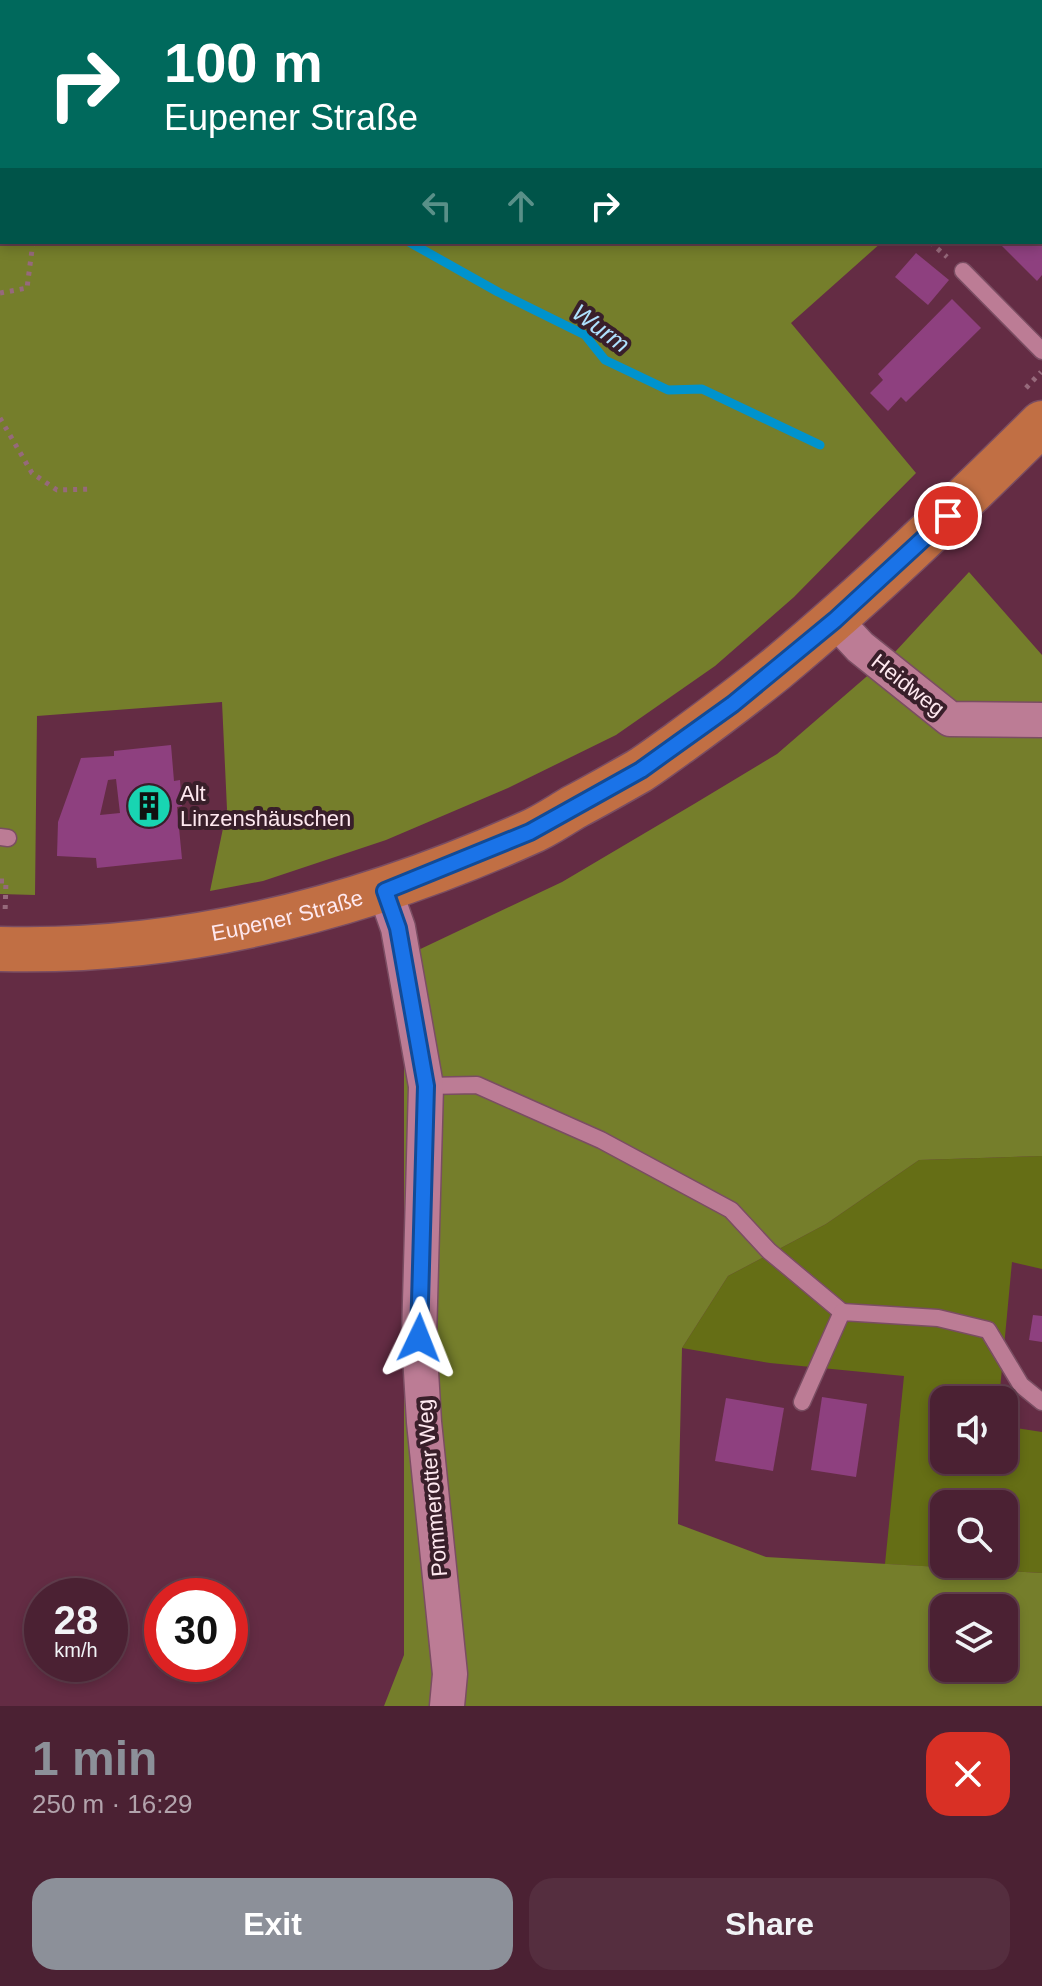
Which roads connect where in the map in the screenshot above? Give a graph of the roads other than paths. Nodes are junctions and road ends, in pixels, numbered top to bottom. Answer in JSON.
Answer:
{"nodes":[{"id":1,"x":963,"y":271,"type":"dead end"},
{"id":2,"x":1042,"y":351,"type":"edge"},
{"id":3,"x":1031,"y":408,"type":"edge"},
{"id":4,"x":835,"y":620,"type":"junction"},
{"id":5,"x":1042,"y":720,"type":"edge"},
{"id":6,"x":385,"y":891,"type":"junction"},
{"id":7,"x":6,"y":924,"type":"edge"},
{"id":8,"x":426,"y":1086,"type":"junction"},
{"id":9,"x":842,"y":1312,"type":"junction"},
{"id":10,"x":802,"y":1402,"type":"dead end"},
{"id":11,"x":1042,"y":1402,"type":"edge"},
{"id":12,"x":447,"y":1706,"type":"edge"}],
"edges":[{"from":1,"to":2,"type":"lane"},
{"from":3,"to":4,"type":"main road","name":"Eupener Straße"},
{"from":4,"to":5,"type":"street","name":"Heidweg"},
{"from":4,"to":6,"type":"main road","name":"Eupener Straße"},
{"from":6,"to":7,"type":"main road","name":"Eupener Straße"},
{"from":6,"to":8,"type":"street","name":"Pommerotter Weg"},
{"from":8,"to":9,"type":"lane"},
{"from":8,"to":12,"type":"street","name":"Pommerotter Weg"},
{"from":9,"to":10,"type":"lane"},
{"from":9,"to":11,"type":"lane"}]}
